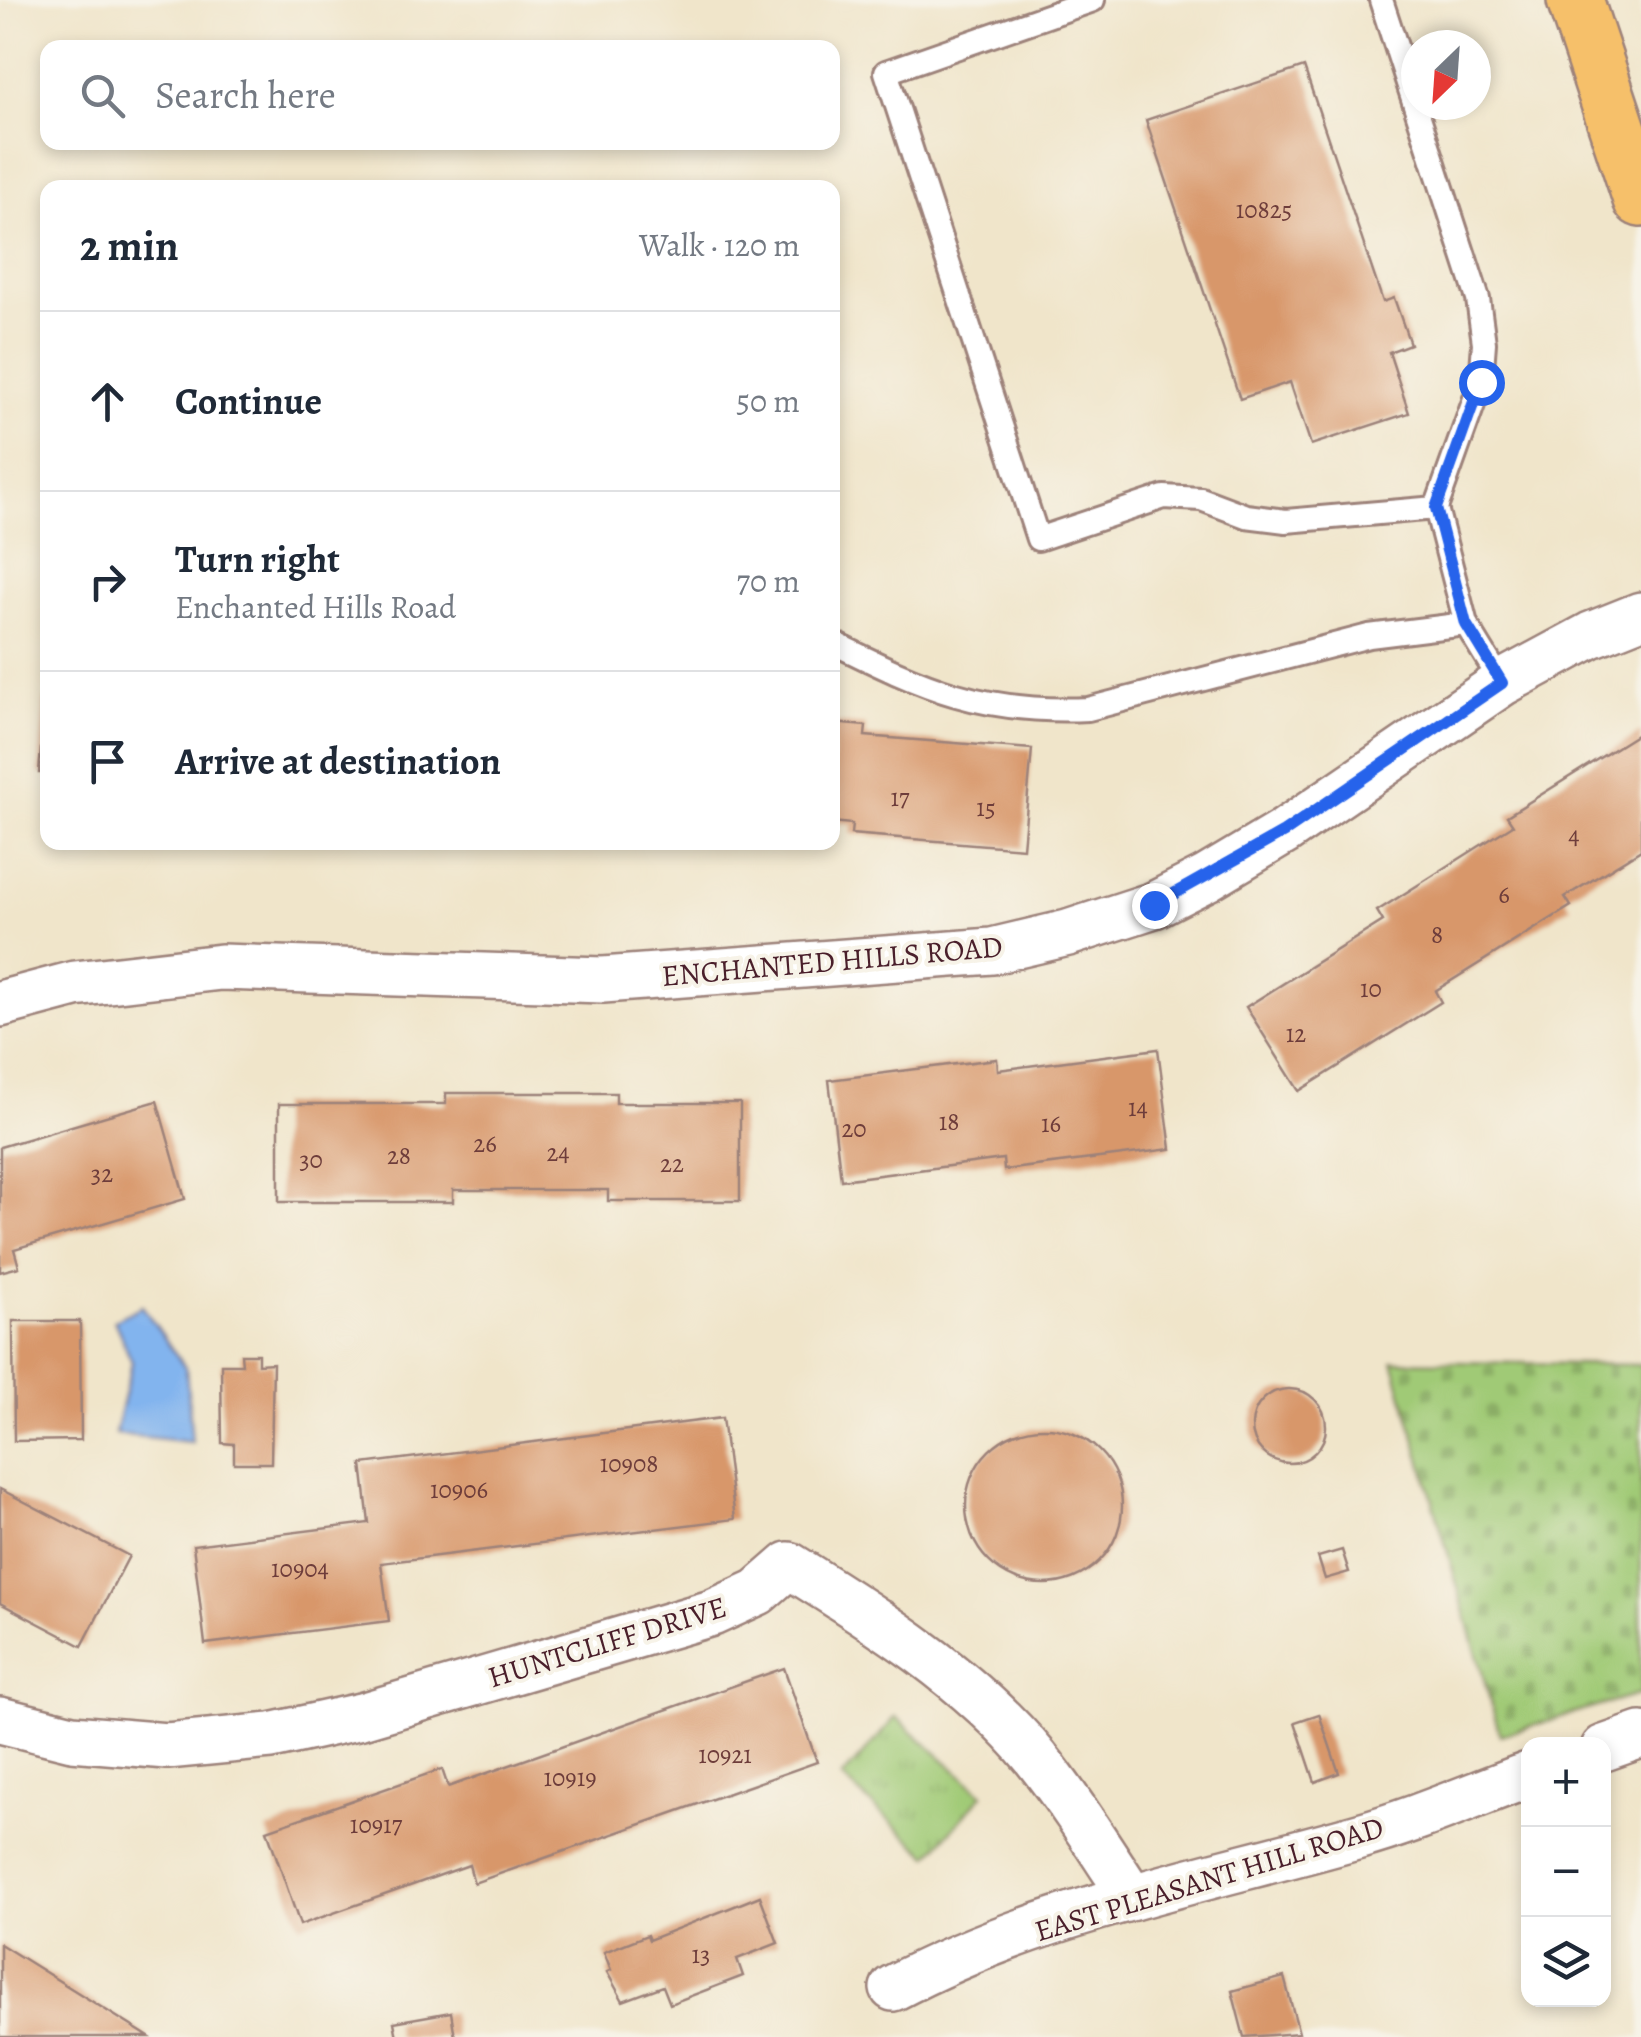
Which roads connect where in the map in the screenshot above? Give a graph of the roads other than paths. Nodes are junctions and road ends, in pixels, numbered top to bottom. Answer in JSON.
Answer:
{"nodes":[{"id":1,"x":1093,"y":0,"type":"edge"},
{"id":2,"x":1381,"y":0,"type":"edge"},
{"id":3,"x":1575,"y":0,"type":"edge"},
{"id":4,"x":1641,"y":199,"type":"edge"},
{"id":5,"x":1436,"y":508,"type":"junction"},
{"id":6,"x":1641,"y":614,"type":"edge"},
{"id":7,"x":1466,"y":624,"type":"junction"},
{"id":8,"x":840,"y":646,"type":"edge"},
{"id":9,"x":1502,"y":683,"type":"junction"},
{"id":10,"x":0,"y":1004,"type":"edge"},
{"id":11,"x":0,"y":1720,"type":"edge"},
{"id":12,"x":1641,"y":1735,"type":"edge"},
{"id":13,"x":1611,"y":1746,"type":"edge"},
{"id":14,"x":1521,"y":1778,"type":"edge"},
{"id":15,"x":1132,"y":1897,"type":"junction"},
{"id":16,"x":892,"y":1988,"type":"dead end"}],
"edges":[{"from":1,"to":5,"type":"lane"},
{"from":2,"to":5,"type":"lane"},
{"from":3,"to":4,"type":"main road"},
{"from":5,"to":7,"type":"lane"},
{"from":6,"to":9,"type":"street","name":"ENCHANTED HILLS ROAD"},
{"from":7,"to":8,"type":"lane"},
{"from":7,"to":9,"type":"lane"},
{"from":9,"to":10,"type":"street","name":"ENCHANTED HILLS ROAD"},
{"from":11,"to":15,"type":"street","name":"HUNTCLIFF DRIVE"},
{"from":12,"to":13,"type":"street"},
{"from":14,"to":15,"type":"street","name":"EAST PLEASANT HILL ROAD"},
{"from":15,"to":16,"type":"street","name":"EAST PLEASANT HILL ROAD"}]}
